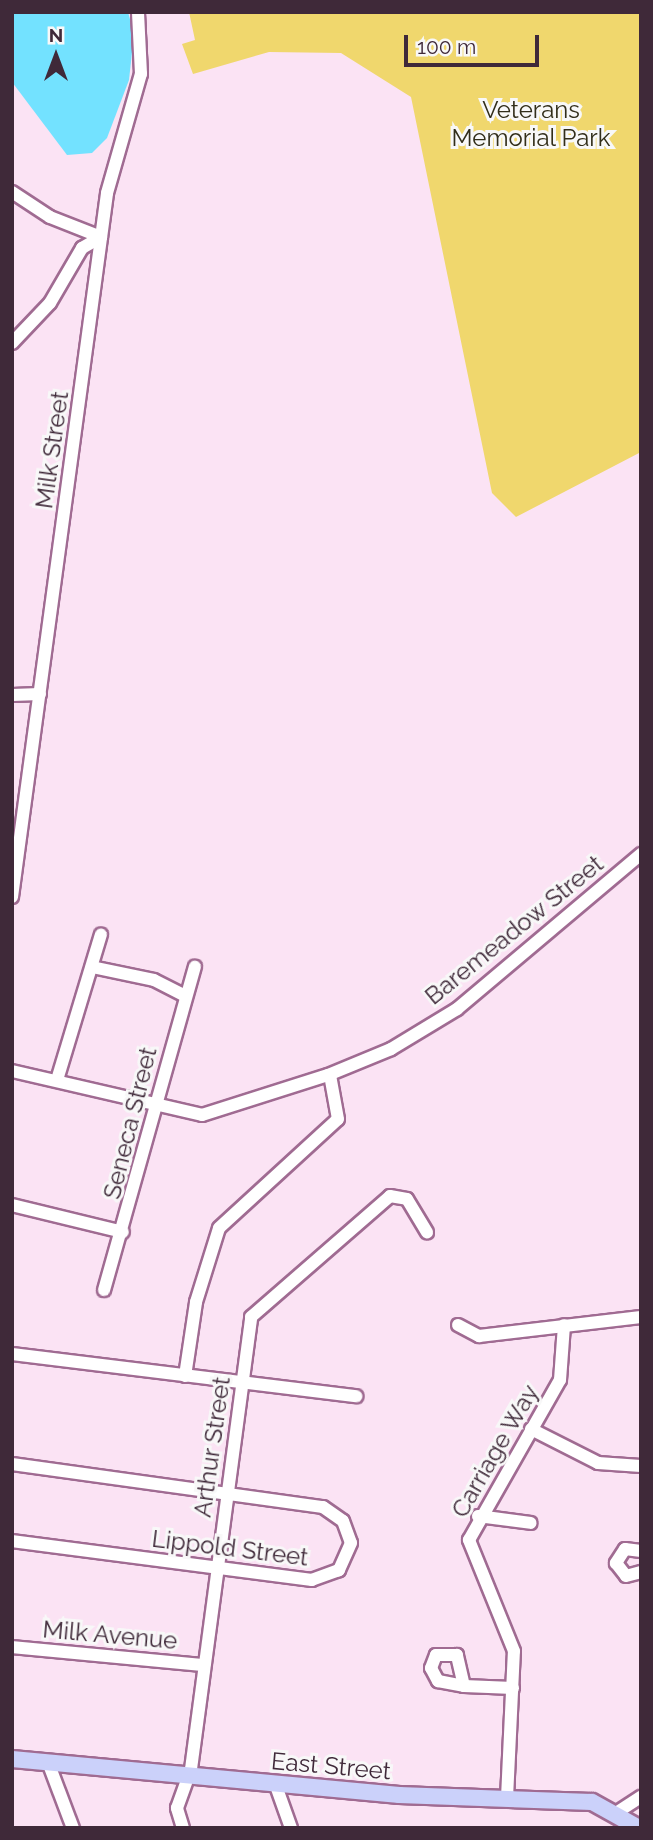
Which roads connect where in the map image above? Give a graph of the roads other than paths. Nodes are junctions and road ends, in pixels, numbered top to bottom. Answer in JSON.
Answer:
{"nodes":[{"id":1,"x":138,"y":12,"type":"edge"},
{"id":2,"x":12,"y":192,"type":"edge"},
{"id":3,"x":101,"y":237,"type":"junction"},
{"id":4,"x":12,"y":343,"type":"edge"},
{"id":5,"x":40,"y":694,"type":"junction"},
{"id":6,"x":12,"y":695,"type":"edge"},
{"id":7,"x":641,"y":854,"type":"edge"},
{"id":8,"x":14,"y":878,"type":"edge"},
{"id":9,"x":12,"y":897,"type":"edge"},
{"id":10,"x":101,"y":934,"type":"dead end"},
{"id":11,"x":92,"y":967,"type":"junction"},
{"id":12,"x":195,"y":967,"type":"dead end"},
{"id":13,"x":185,"y":996,"type":"junction"},
{"id":14,"x":12,"y":1070,"type":"edge"},
{"id":15,"x":330,"y":1074,"type":"junction"},
{"id":16,"x":57,"y":1080,"type":"junction"},
{"id":17,"x":157,"y":1105,"type":"junction"},
{"id":18,"x":12,"y":1205,"type":"edge"},
{"id":19,"x":123,"y":1232,"type":"junction"},
{"id":20,"x":427,"y":1232,"type":"dead end"},
{"id":21,"x":104,"y":1290,"type":"dead end"},
{"id":22,"x":641,"y":1317,"type":"edge"},
{"id":23,"x":458,"y":1325,"type":"dead end"},
{"id":24,"x":564,"y":1325,"type":"junction"},
{"id":25,"x":12,"y":1354,"type":"edge"},
{"id":26,"x":185,"y":1376,"type":"junction"},
{"id":27,"x":242,"y":1383,"type":"junction"},
{"id":28,"x":356,"y":1396,"type":"dead end"},
{"id":29,"x":531,"y":1429,"type":"junction"},
{"id":30,"x":12,"y":1464,"type":"edge"},
{"id":31,"x":641,"y":1466,"type":"edge"},
{"id":32,"x":227,"y":1493,"type":"junction"},
{"id":33,"x":478,"y":1516,"type":"junction"},
{"id":34,"x":531,"y":1523,"type":"dead end"},
{"id":35,"x":12,"y":1541,"type":"edge"},
{"id":36,"x":641,"y":1550,"type":"edge"},
{"id":37,"x":217,"y":1569,"type":"junction"},
{"id":38,"x":641,"y":1572,"type":"edge"},
{"id":39,"x":12,"y":1647,"type":"edge"},
{"id":40,"x":204,"y":1665,"type":"junction"},
{"id":41,"x":464,"y":1686,"type":"dead end"},
{"id":42,"x":513,"y":1688,"type":"junction"},
{"id":43,"x":12,"y":1759,"type":"edge"},
{"id":44,"x":48,"y":1762,"type":"junction"},
{"id":45,"x":189,"y":1775,"type":"junction"},
{"id":46,"x":275,"y":1783,"type":"junction"},
{"id":47,"x":641,"y":1797,"type":"edge"},
{"id":48,"x":508,"y":1798,"type":"junction"},
{"id":49,"x":616,"y":1814,"type":"junction"},
{"id":50,"x":73,"y":1828,"type":"edge"},
{"id":51,"x":183,"y":1828,"type":"edge"},
{"id":52,"x":291,"y":1828,"type":"edge"},
{"id":53,"x":639,"y":1828,"type":"edge"}],
"edges":[{"from":1,"to":3,"type":"street","name":"Milk Street"},
{"from":2,"to":3,"type":"street"},
{"from":3,"to":4,"type":"street"},
{"from":3,"to":5,"type":"street","name":"Milk Street"},
{"from":5,"to":6,"type":"street"},
{"from":5,"to":8,"type":"street","name":"Milk Street"},
{"from":7,"to":15,"type":"street","name":"Baremeadow Street"},
{"from":8,"to":9,"type":"street","name":"Milk Street"},
{"from":10,"to":11,"type":"street"},
{"from":11,"to":13,"type":"street"},
{"from":11,"to":16,"type":"street"},
{"from":12,"to":13,"type":"street","name":"Seneca Street"},
{"from":13,"to":17,"type":"street","name":"Seneca Street"},
{"from":14,"to":16,"type":"street","name":"Baremeadow Street"},
{"from":15,"to":17,"type":"street","name":"Baremeadow Street"},
{"from":15,"to":26,"type":"street"},
{"from":16,"to":17,"type":"street","name":"Baremeadow Street"},
{"from":17,"to":19,"type":"street","name":"Seneca Street"},
{"from":18,"to":19,"type":"street"},
{"from":19,"to":21,"type":"street","name":"Seneca Street"},
{"from":20,"to":27,"type":"street","name":"Arthur Street"},
{"from":22,"to":24,"type":"street"},
{"from":23,"to":24,"type":"street"},
{"from":24,"to":29,"type":"street","name":"Carriage Way"},
{"from":25,"to":26,"type":"street"},
{"from":26,"to":27,"type":"street"},
{"from":27,"to":28,"type":"street"},
{"from":27,"to":32,"type":"street","name":"Arthur Street"},
{"from":29,"to":31,"type":"street"},
{"from":29,"to":33,"type":"street","name":"Carriage Way"},
{"from":30,"to":32,"type":"street","name":"Lippold Street"},
{"from":32,"to":37,"type":"street","name":"Arthur Street"},
{"from":32,"to":37,"type":"street","name":"Lippold Street"},
{"from":33,"to":34,"type":"street"},
{"from":33,"to":42,"type":"street","name":"Carriage Way"},
{"from":35,"to":37,"type":"street","name":"Lippold Street"},
{"from":36,"to":38,"type":"street"},
{"from":37,"to":40,"type":"street","name":"Arthur Street"},
{"from":39,"to":40,"type":"street","name":"Milk Avenue"},
{"from":40,"to":45,"type":"street","name":"Arthur Street"},
{"from":41,"to":42,"type":"street"},
{"from":42,"to":48,"type":"street","name":"Carriage Way"},
{"from":43,"to":44,"type":"main road","name":"East Street"},
{"from":44,"to":45,"type":"main road","name":"East Street"},
{"from":44,"to":50,"type":"street"},
{"from":45,"to":46,"type":"main road","name":"East Street"},
{"from":45,"to":51,"type":"street","name":"Arthur Street"},
{"from":46,"to":48,"type":"main road","name":"East Street"},
{"from":46,"to":52,"type":"street"},
{"from":47,"to":49,"type":"street"},
{"from":48,"to":49,"type":"main road","name":"East Street"},
{"from":49,"to":53,"type":"main road","name":"East Street"}]}
